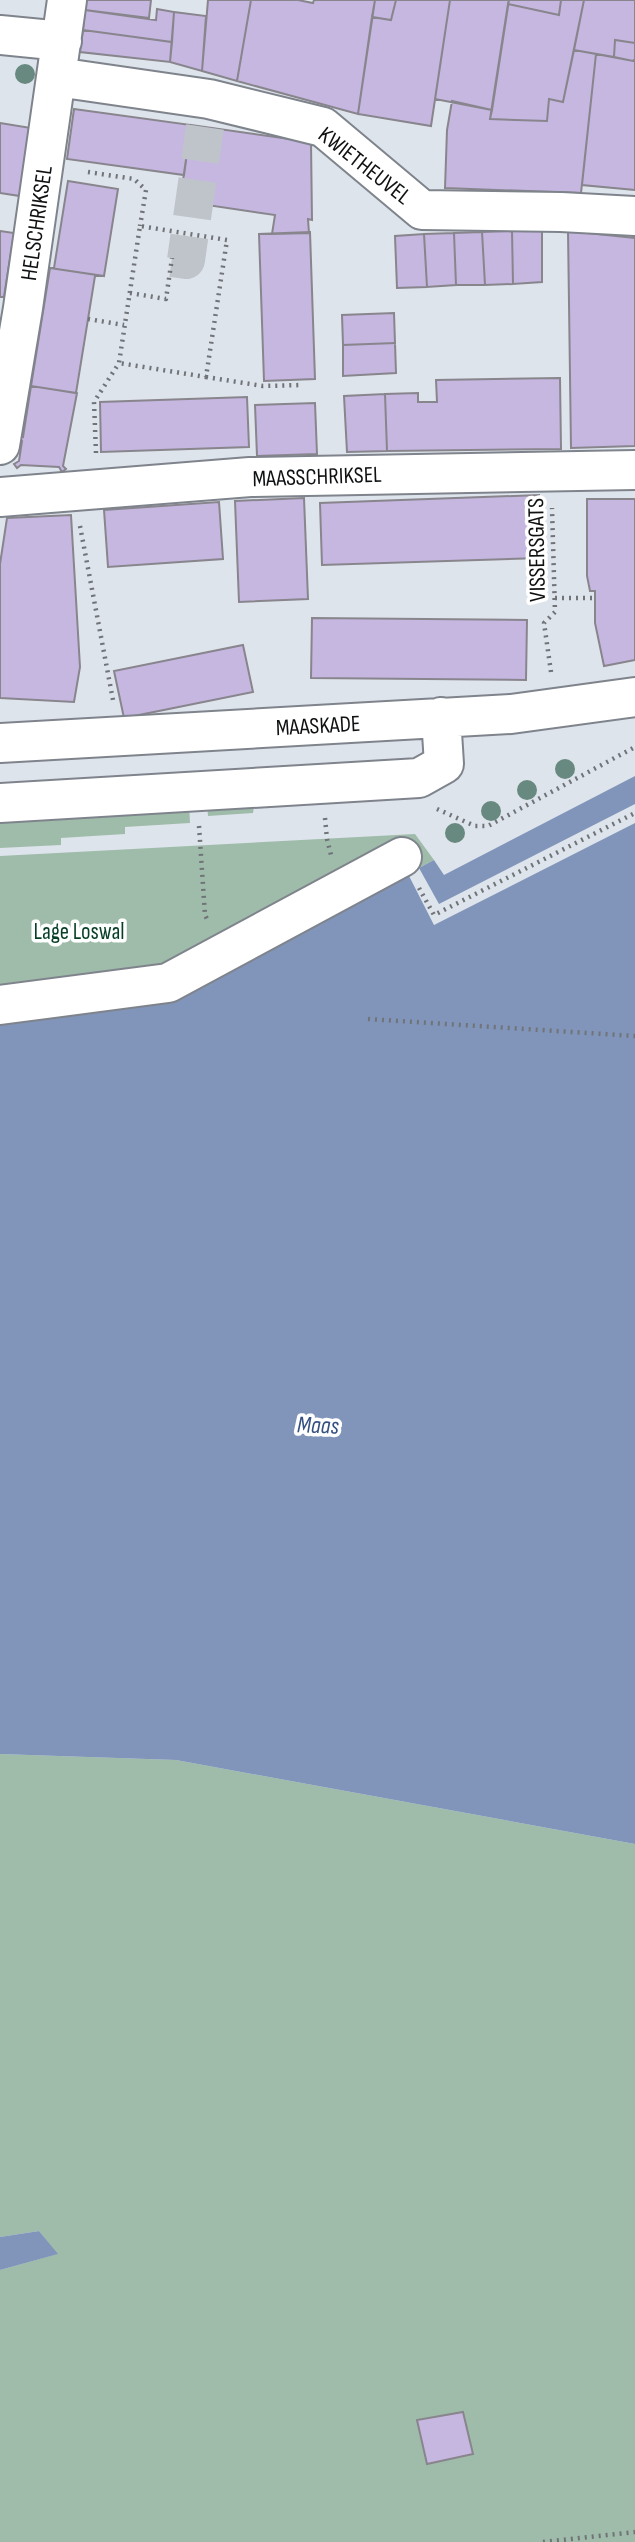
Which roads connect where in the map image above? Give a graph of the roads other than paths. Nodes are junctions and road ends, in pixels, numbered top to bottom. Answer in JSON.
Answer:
{"nodes":[{"id":1,"x":67,"y":0,"type":"edge"},
{"id":2,"x":0,"y":36,"type":"edge"},
{"id":3,"x":59,"y":59,"type":"junction"},
{"id":4,"x":635,"y":216,"type":"edge"},
{"id":5,"x":11,"y":312,"type":"edge"},
{"id":6,"x":0,"y":445,"type":"edge"},
{"id":7,"x":635,"y":470,"type":"edge"},
{"id":8,"x":0,"y":496,"type":"edge"},
{"id":9,"x":635,"y":697,"type":"edge"},
{"id":10,"x":441,"y":718,"type":"junction"},
{"id":11,"x":0,"y":743,"type":"edge"},
{"id":12,"x":0,"y":803,"type":"edge"},
{"id":13,"x":402,"y":857,"type":"road end"},
{"id":14,"x":0,"y":1005,"type":"edge"}],
"edges":[{"from":1,"to":3,"type":"street","name":"HELSCHRIKSEL"},
{"from":2,"to":3,"type":"street","name":"KWIETHEUVEL"},
{"from":3,"to":4,"type":"street","name":"KWIETHEUVEL"},
{"from":3,"to":5,"type":"street","name":"HELSCHRIKSEL"},
{"from":5,"to":6,"type":"street","name":"HELSCHRIKSEL"},
{"from":7,"to":8,"type":"street","name":"MAASSCHRIKSEL"},
{"from":9,"to":10,"type":"street","name":"MAASKADE"},
{"from":10,"to":11,"type":"street","name":"MAASKADE"},
{"from":10,"to":12,"type":"street"},
{"from":13,"to":14,"type":"street"}]}
